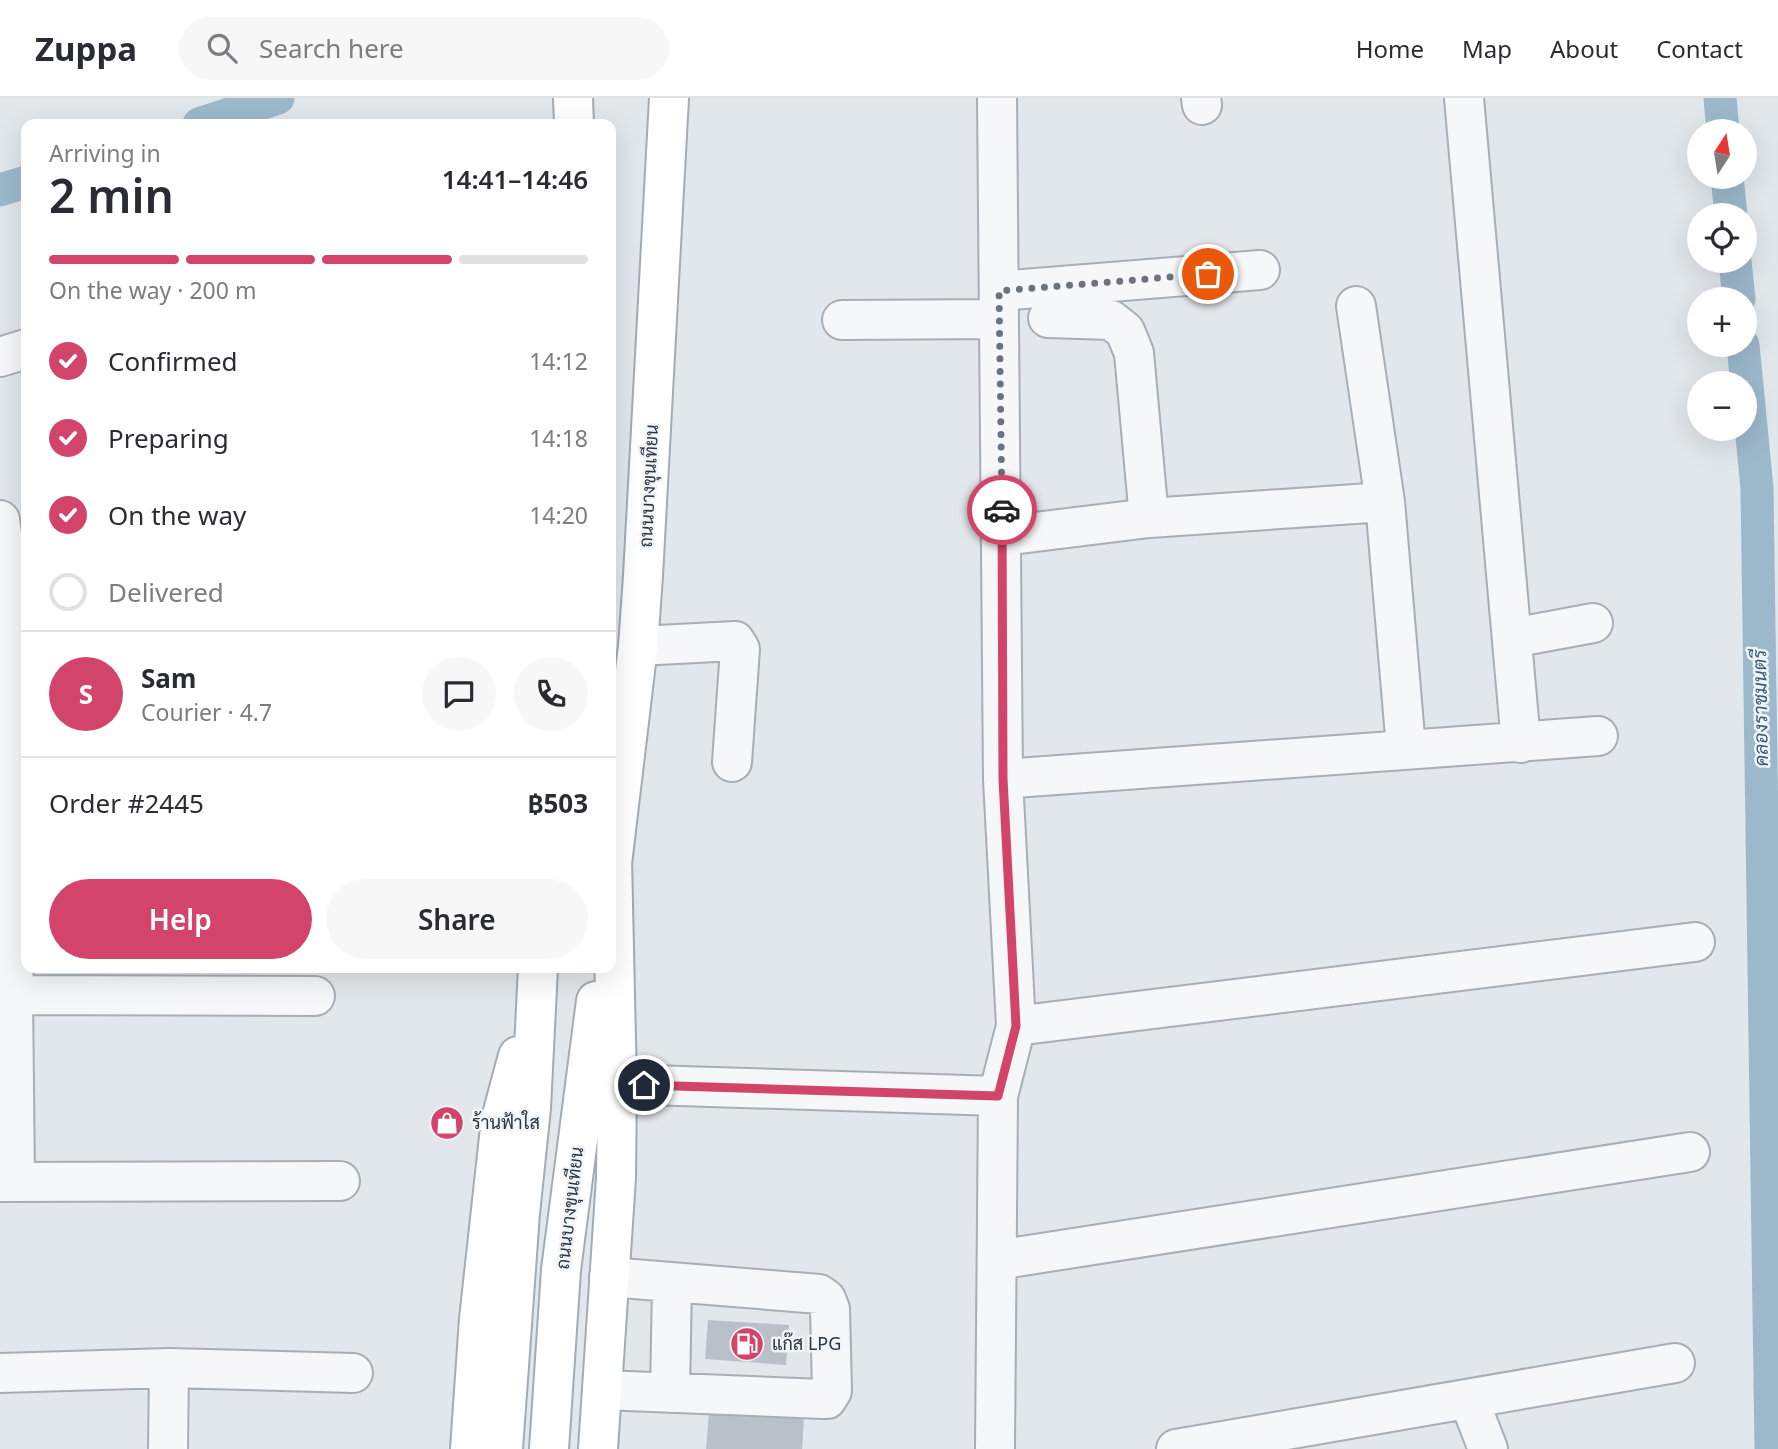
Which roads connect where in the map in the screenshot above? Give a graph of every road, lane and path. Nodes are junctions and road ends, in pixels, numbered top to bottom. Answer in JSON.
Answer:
{"nodes":[{"id":1,"x":573,"y":98,"type":"edge"},
{"id":2,"x":669,"y":98,"type":"edge"},
{"id":3,"x":997,"y":98,"type":"edge"},
{"id":4,"x":1464,"y":98,"type":"edge"},
{"id":5,"x":574,"y":119,"type":"edge"},
{"id":6,"x":1260,"y":270,"type":"dead end"},
{"id":7,"x":999,"y":305,"type":"junction"},
{"id":8,"x":1356,"y":306,"type":"dead end"},
{"id":9,"x":1048,"y":318,"type":"dead end"},
{"id":10,"x":842,"y":320,"type":"dead end"},
{"id":11,"x":21,"y":351,"type":"edge"},
{"id":12,"x":0,"y":357,"type":"edge"},
{"id":13,"x":1385,"y":502,"type":"junction"},
{"id":14,"x":1149,"y":518,"type":"junction"},
{"id":15,"x":0,"y":520,"type":"edge"},
{"id":16,"x":1003,"y":536,"type":"junction"},
{"id":17,"x":14,"y":616,"type":"edge"},
{"id":18,"x":1593,"y":623,"type":"dead end"},
{"id":19,"x":1512,"y":638,"type":"junction"},
{"id":20,"x":638,"y":646,"type":"junction"},
{"id":21,"x":1598,"y":736,"type":"dead end"},
{"id":22,"x":1521,"y":743,"type":"junction"},
{"id":23,"x":1406,"y":748,"type":"junction"},
{"id":24,"x":732,"y":762,"type":"dead end"},
{"id":25,"x":1003,"y":779,"type":"junction"},
{"id":26,"x":15,"y":808,"type":"edge"},
{"id":27,"x":616,"y":824,"type":"edge"},
{"id":28,"x":1695,"y":942,"type":"dead end"},
{"id":29,"x":599,"y":973,"type":"edge"},
{"id":30,"x":614,"y":973,"type":"edge"},
{"id":31,"x":537,"y":979,"type":"edge"},
{"id":32,"x":7,"y":995,"type":"edge"},
{"id":33,"x":315,"y":996,"type":"dead end"},
{"id":34,"x":1016,"y":1026,"type":"junction"},
{"id":35,"x":617,"y":1084,"type":"junction"},
{"id":36,"x":998,"y":1096,"type":"junction"},
{"id":37,"x":1690,"y":1152,"type":"dead end"},
{"id":38,"x":340,"y":1181,"type":"dead end"},
{"id":39,"x":7,"y":1182,"type":"edge"},
{"id":40,"x":997,"y":1260,"type":"junction"},
{"id":41,"x":609,"y":1277,"type":"junction"},
{"id":42,"x":672,"y":1283,"type":"junction"},
{"id":43,"x":1675,"y":1363,"type":"dead end"},
{"id":44,"x":169,"y":1368,"type":"junction"},
{"id":45,"x":0,"y":1373,"type":"edge"},
{"id":46,"x":353,"y":1373,"type":"dead end"},
{"id":47,"x":602,"y":1390,"type":"junction"},
{"id":48,"x":670,"y":1393,"type":"junction"},
{"id":49,"x":1469,"y":1400,"type":"junction"},
{"id":50,"x":1189,"y":1448,"type":"edge"},
{"id":51,"x":169,"y":1449,"type":"edge"},
{"id":52,"x":470,"y":1449,"type":"edge"},
{"id":53,"x":503,"y":1449,"type":"edge"},
{"id":54,"x":549,"y":1449,"type":"edge"},
{"id":55,"x":598,"y":1449,"type":"edge"},
{"id":56,"x":995,"y":1449,"type":"edge"},
{"id":57,"x":1488,"y":1449,"type":"edge"}],
"edges":[{"from":1,"to":5,"type":"main road"},
{"from":2,"to":20,"type":"main road","name":"ถนนบางขุนเทียน"},
{"from":3,"to":7,"type":"street"},
{"from":4,"to":19,"type":"street"},
{"from":6,"to":7,"type":"street"},
{"from":7,"to":10,"type":"street"},
{"from":7,"to":16,"type":"street"},
{"from":8,"to":13,"type":"street"},
{"from":9,"to":14,"type":"street"},
{"from":11,"to":12,"type":"street"},
{"from":13,"to":14,"type":"street"},
{"from":13,"to":23,"type":"street"},
{"from":14,"to":16,"type":"street"},
{"from":15,"to":17,"type":"street"},
{"from":16,"to":25,"type":"street"},
{"from":17,"to":26,"type":"street"},
{"from":18,"to":19,"type":"street"},
{"from":19,"to":22,"type":"street"},
{"from":20,"to":24,"type":"street"},
{"from":20,"to":27,"type":"main road","name":"ถนนบางขุนเทียน"},
{"from":21,"to":22,"type":"street"},
{"from":22,"to":23,"type":"street"},
{"from":23,"to":25,"type":"street"},
{"from":25,"to":34,"type":"street"},
{"from":26,"to":32,"type":"street"},
{"from":28,"to":34,"type":"street"},
{"from":29,"to":54,"type":"main road","name":"ถนนบางขุนเทียน"},
{"from":30,"to":35,"type":"main road","name":"ถนนบางขุนเทียน"},
{"from":31,"to":52,"type":"main road"},
{"from":31,"to":53,"type":"main road"},
{"from":32,"to":33,"type":"street"},
{"from":32,"to":39,"type":"street"},
{"from":34,"to":36,"type":"street"},
{"from":35,"to":36,"type":"street"},
{"from":35,"to":41,"type":"main road","name":"ถนนบางขุนเทียน"},
{"from":36,"to":40,"type":"street"},
{"from":37,"to":40,"type":"street"},
{"from":38,"to":39,"type":"street"},
{"from":40,"to":56,"type":"street"},
{"from":41,"to":42,"type":"street"},
{"from":41,"to":47,"type":"main road","name":"ถนนบางขุนเทียน"},
{"from":42,"to":48,"type":"street"},
{"from":42,"to":48,"type":"street"},
{"from":43,"to":49,"type":"street"},
{"from":44,"to":45,"type":"street"},
{"from":44,"to":46,"type":"street"},
{"from":44,"to":51,"type":"street"},
{"from":47,"to":48,"type":"street"},
{"from":47,"to":55,"type":"main road","name":"ถนนบางขุนเทียน"},
{"from":49,"to":50,"type":"street"},
{"from":49,"to":57,"type":"street"}]}
